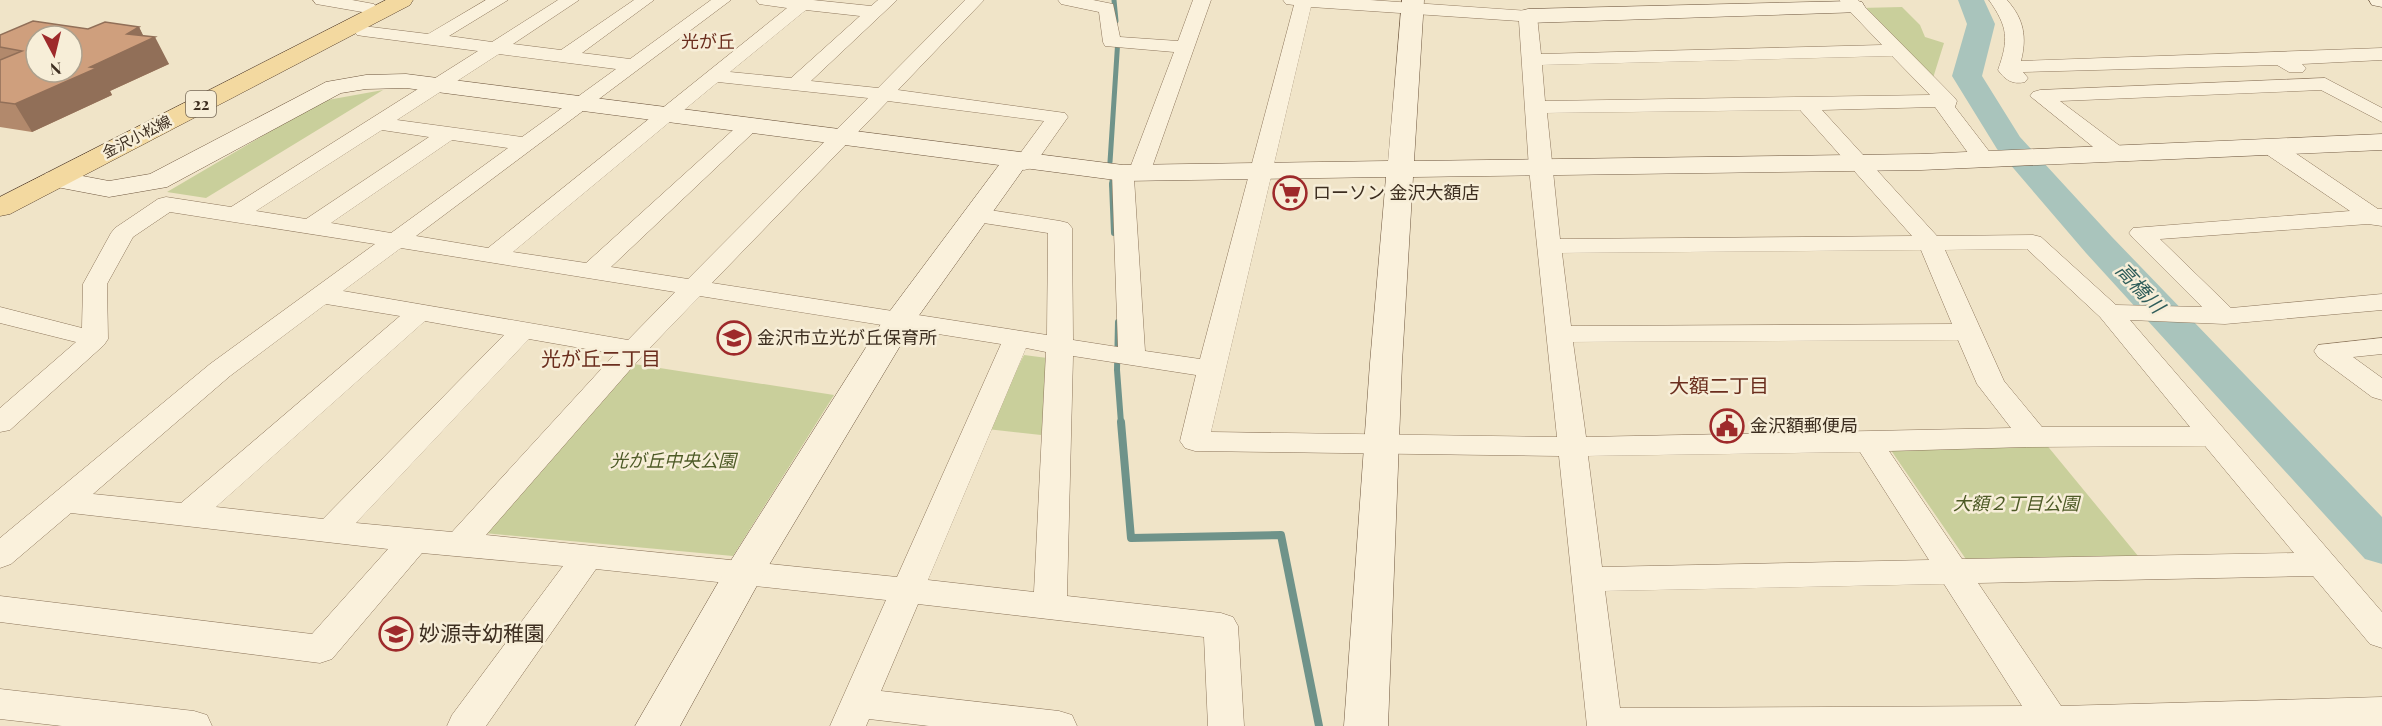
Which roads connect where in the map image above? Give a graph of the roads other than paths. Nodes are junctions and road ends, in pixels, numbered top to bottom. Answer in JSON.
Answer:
{"nodes":[{"id":1,"x":322,"y":0,"type":"edge"},
{"id":2,"x":499,"y":0,"type":"edge"},
{"id":3,"x":570,"y":0,"type":"edge"},
{"id":4,"x":645,"y":0,"type":"edge"},
{"id":5,"x":722,"y":0,"type":"edge"},
{"id":6,"x":765,"y":0,"type":"edge"},
{"id":7,"x":975,"y":0,"type":"edge"},
{"id":8,"x":1067,"y":0,"type":"edge"},
{"id":9,"x":1202,"y":0,"type":"edge"},
{"id":10,"x":1292,"y":0,"type":"edge"},
{"id":11,"x":1304,"y":0,"type":"edge"},
{"id":12,"x":1998,"y":0,"type":"edge"},
{"id":13,"x":1851,"y":3,"type":"edge"},
{"id":14,"x":801,"y":4,"type":"junction"},
{"id":15,"x":1107,"y":4,"type":"edge"},
{"id":16,"x":1412,"y":4,"type":"edge"},
{"id":17,"x":882,"y":6,"type":"edge"},
{"id":18,"x":379,"y":7,"type":"edge"},
{"id":19,"x":1527,"y":8,"type":"edge"},
{"id":20,"x":430,"y":40,"type":"junction"},
{"id":21,"x":1184,"y":47,"type":"junction"},
{"id":22,"x":494,"y":49,"type":"junction"},
{"id":23,"x":1898,"y":50,"type":"junction"},
{"id":24,"x":2382,"y":54,"type":"edge"},
{"id":25,"x":564,"y":57,"type":"junction"},
{"id":26,"x":2281,"y":59,"type":"junction"},
{"id":27,"x":1531,"y":60,"type":"junction"},
{"id":28,"x":633,"y":65,"type":"junction"},
{"id":29,"x":2009,"y":67,"type":"junction"},
{"id":30,"x":713,"y":76,"type":"junction"},
{"id":31,"x":796,"y":84,"type":"junction"},
{"id":32,"x":2325,"y":84,"type":"junction"},
{"id":33,"x":436,"y":85,"type":"junction"},
{"id":34,"x":882,"y":94,"type":"junction"},
{"id":35,"x":2040,"y":96,"type":"junction"},
{"id":36,"x":1947,"y":101,"type":"junction"},
{"id":37,"x":582,"y":104,"type":"junction"},
{"id":38,"x":1806,"y":104,"type":"junction"},
{"id":39,"x":1536,"y":107,"type":"junction"},
{"id":40,"x":666,"y":114,"type":"junction"},
{"id":41,"x":2382,"y":116,"type":"edge"},
{"id":42,"x":377,"y":123,"type":"junction"},
{"id":43,"x":750,"y":125,"type":"junction"},
{"id":44,"x":448,"y":133,"type":"junction"},
{"id":45,"x":839,"y":138,"type":"junction"},
{"id":46,"x":2382,"y":142,"type":"edge"},
{"id":47,"x":526,"y":144,"type":"junction"},
{"id":48,"x":2271,"y":147,"type":"junction"},
{"id":49,"x":2116,"y":154,"type":"junction"},
{"id":50,"x":1986,"y":159,"type":"junction"},
{"id":51,"x":1020,"y":162,"type":"junction"},
{"id":52,"x":1859,"y":164,"type":"junction"},
{"id":53,"x":1540,"y":168,"type":"junction"},
{"id":54,"x":1401,"y":170,"type":"junction"},
{"id":55,"x":1262,"y":171,"type":"junction"},
{"id":56,"x":1131,"y":173,"type":"junction"},
{"id":57,"x":56,"y":179,"type":"junction"},
{"id":58,"x":0,"y":193,"type":"edge"},
{"id":59,"x":0,"y":208,"type":"edge"},
{"id":60,"x":977,"y":215,"type":"junction"},
{"id":61,"x":233,"y":216,"type":"junction"},
{"id":62,"x":2379,"y":218,"type":"edge"},
{"id":63,"x":310,"y":227,"type":"junction"},
{"id":64,"x":396,"y":240,"type":"junction"},
{"id":65,"x":1929,"y":241,"type":"junction"},
{"id":66,"x":1550,"y":246,"type":"junction"},
{"id":67,"x":494,"y":255,"type":"junction"},
{"id":68,"x":592,"y":271,"type":"junction"},
{"id":69,"x":695,"y":287,"type":"junction"},
{"id":70,"x":319,"y":295,"type":"junction"},
{"id":71,"x":2382,"y":302,"type":"edge"},
{"id":72,"x":419,"y":313,"type":"junction"},
{"id":73,"x":2116,"y":313,"type":"junction"},
{"id":74,"x":0,"y":315,"type":"edge"},
{"id":75,"x":2217,"y":316,"type":"junction"},
{"id":76,"x":900,"y":319,"type":"junction"},
{"id":77,"x":523,"y":330,"type":"junction"},
{"id":78,"x":1968,"y":332,"type":"junction"},
{"id":79,"x":1560,"y":334,"type":"junction"},
{"id":80,"x":1017,"y":338,"type":"junction"},
{"id":81,"x":95,"y":339,"type":"junction"},
{"id":82,"x":1060,"y":345,"type":"junction"},
{"id":83,"x":2382,"y":346,"type":"edge"},
{"id":84,"x":634,"y":349,"type":"junction"},
{"id":85,"x":1123,"y":356,"type":"junction"},
{"id":86,"x":1211,"y":369,"type":"junction"},
{"id":87,"x":2382,"y":391,"type":"edge"},
{"id":88,"x":0,"y":423,"type":"edge"},
{"id":89,"x":2213,"y":436,"type":"junction"},
{"id":90,"x":2034,"y":437,"type":"junction"},
{"id":91,"x":1868,"y":442,"type":"junction"},
{"id":92,"x":1383,"y":444,"type":"junction"},
{"id":93,"x":1573,"y":447,"type":"junction"},
{"id":94,"x":64,"y":501,"type":"junction"},
{"id":95,"x":188,"y":515,"type":"junction"},
{"id":96,"x":331,"y":530,"type":"junction"},
{"id":97,"x":414,"y":541,"type":"junction"},
{"id":98,"x":460,"y":544,"type":"junction"},
{"id":99,"x":0,"y":556,"type":"edge"},
{"id":100,"x":587,"y":557,"type":"junction"},
{"id":101,"x":2323,"y":564,"type":"junction"},
{"id":102,"x":1953,"y":571,"type":"junction"},
{"id":103,"x":744,"y":572,"type":"junction"},
{"id":104,"x":1588,"y":579,"type":"junction"},
{"id":105,"x":906,"y":592,"type":"junction"},
{"id":106,"x":1050,"y":607,"type":"junction"},
{"id":107,"x":0,"y":609,"type":"edge"},
{"id":108,"x":2382,"y":635,"type":"edge"},
{"id":109,"x":0,"y":704,"type":"edge"},
{"id":110,"x":2382,"y":712,"type":"edge"},
{"id":111,"x":853,"y":714,"type":"edge"},
{"id":112,"x":2054,"y":723,"type":"edge"},
{"id":113,"x":194,"y":726,"type":"edge"},
{"id":114,"x":465,"y":726,"type":"edge"},
{"id":115,"x":657,"y":726,"type":"edge"},
{"id":116,"x":1059,"y":726,"type":"edge"},
{"id":117,"x":1226,"y":726,"type":"edge"},
{"id":118,"x":1366,"y":726,"type":"edge"}],
"edges":[{"from":1,"to":18,"type":"street"},
{"from":2,"to":20,"type":"street"},
{"from":3,"to":22,"type":"street"},
{"from":4,"to":25,"type":"street"},
{"from":5,"to":28,"type":"street"},
{"from":6,"to":14,"type":"street"},
{"from":7,"to":34,"type":"street"},
{"from":8,"to":15,"type":"street"},
{"from":9,"to":21,"type":"street"},
{"from":10,"to":11,"type":"street"},
{"from":11,"to":16,"type":"street"},
{"from":11,"to":55,"type":"street"},
{"from":12,"to":29,"type":"street"},
{"from":13,"to":19,"type":"street"},
{"from":13,"to":23,"type":"street"},
{"from":14,"to":17,"type":"street"},
{"from":14,"to":30,"type":"street"},
{"from":15,"to":21,"type":"street"},
{"from":16,"to":19,"type":"street"},
{"from":16,"to":54,"type":"street"},
{"from":17,"to":31,"type":"street"},
{"from":18,"to":20,"type":"street"},
{"from":18,"to":57,"type":"main road","name":"金沢小松線","number":"22"},
{"from":18,"to":58,"type":"main road","name":"金沢小松線","number":"22"},
{"from":19,"to":27,"type":"street"},
{"from":20,"to":22,"type":"street"},
{"from":21,"to":56,"type":"street"},
{"from":22,"to":25,"type":"street"},
{"from":22,"to":33,"type":"street"},
{"from":23,"to":27,"type":"street"},
{"from":23,"to":36,"type":"street"},
{"from":24,"to":26,"type":"street"},
{"from":25,"to":28,"type":"street"},
{"from":26,"to":29,"type":"street"},
{"from":26,"to":32,"type":"street"},
{"from":27,"to":39,"type":"street"},
{"from":28,"to":37,"type":"street"},
{"from":29,"to":35,"type":"street"},
{"from":30,"to":31,"type":"street"},
{"from":30,"to":40,"type":"street"},
{"from":31,"to":34,"type":"street"},
{"from":32,"to":35,"type":"street"},
{"from":32,"to":41,"type":"street"},
{"from":33,"to":37,"type":"street"},
{"from":33,"to":42,"type":"street"},
{"from":33,"to":57,"type":"street"},
{"from":34,"to":45,"type":"street"},
{"from":34,"to":51,"type":"street"},
{"from":35,"to":49,"type":"street"},
{"from":36,"to":38,"type":"street"},
{"from":36,"to":50,"type":"street"},
{"from":37,"to":40,"type":"street"},
{"from":37,"to":47,"type":"street"},
{"from":38,"to":39,"type":"street"},
{"from":38,"to":52,"type":"street"},
{"from":39,"to":53,"type":"street"},
{"from":40,"to":43,"type":"street"},
{"from":40,"to":67,"type":"street"},
{"from":42,"to":44,"type":"street"},
{"from":42,"to":61,"type":"street"},
{"from":43,"to":45,"type":"street"},
{"from":43,"to":68,"type":"street"},
{"from":44,"to":47,"type":"street"},
{"from":44,"to":63,"type":"street"},
{"from":45,"to":51,"type":"street"},
{"from":45,"to":69,"type":"street"},
{"from":46,"to":48,"type":"street"},
{"from":47,"to":64,"type":"street"},
{"from":48,"to":49,"type":"street"},
{"from":48,"to":62,"type":"street"},
{"from":49,"to":50,"type":"street"},
{"from":50,"to":52,"type":"street"},
{"from":51,"to":56,"type":"street"},
{"from":51,"to":60,"type":"street"},
{"from":52,"to":53,"type":"street"},
{"from":52,"to":65,"type":"street"},
{"from":53,"to":54,"type":"street"},
{"from":53,"to":66,"type":"street"},
{"from":54,"to":55,"type":"street"},
{"from":54,"to":92,"type":"street"},
{"from":55,"to":56,"type":"street"},
{"from":55,"to":86,"type":"street"},
{"from":56,"to":85,"type":"street"},
{"from":57,"to":59,"type":"main road","name":"金沢小松線","number":"22"},
{"from":60,"to":76,"type":"street"},
{"from":60,"to":82,"type":"street"},
{"from":61,"to":63,"type":"street"},
{"from":61,"to":81,"type":"street"},
{"from":62,"to":75,"type":"street"},
{"from":63,"to":64,"type":"street"},
{"from":64,"to":67,"type":"street"},
{"from":64,"to":70,"type":"street"},
{"from":65,"to":66,"type":"street"},
{"from":65,"to":73,"type":"street"},
{"from":65,"to":78,"type":"street"},
{"from":66,"to":79,"type":"street"},
{"from":67,"to":68,"type":"street"},
{"from":68,"to":69,"type":"street"},
{"from":69,"to":76,"type":"street"},
{"from":69,"to":84,"type":"street"},
{"from":70,"to":72,"type":"street"},
{"from":70,"to":94,"type":"street"},
{"from":71,"to":75,"type":"street"},
{"from":72,"to":77,"type":"street"},
{"from":72,"to":95,"type":"street"},
{"from":73,"to":75,"type":"street"},
{"from":73,"to":89,"type":"street"},
{"from":74,"to":81,"type":"street"},
{"from":76,"to":80,"type":"street"},
{"from":76,"to":103,"type":"street"},
{"from":77,"to":84,"type":"street"},
{"from":77,"to":96,"type":"street"},
{"from":78,"to":79,"type":"street"},
{"from":78,"to":90,"type":"street"},
{"from":79,"to":93,"type":"street"},
{"from":80,"to":82,"type":"street"},
{"from":80,"to":105,"type":"street"},
{"from":81,"to":88,"type":"street"},
{"from":82,"to":85,"type":"street"},
{"from":82,"to":106,"type":"street"},
{"from":83,"to":87,"type":"street"},
{"from":84,"to":98,"type":"street"},
{"from":85,"to":86,"type":"street"},
{"from":86,"to":92,"type":"street"},
{"from":89,"to":90,"type":"street"},
{"from":89,"to":101,"type":"street"},
{"from":90,"to":91,"type":"street"},
{"from":91,"to":93,"type":"street"},
{"from":91,"to":102,"type":"street"},
{"from":92,"to":93,"type":"street"},
{"from":92,"to":118,"type":"street"},
{"from":93,"to":104,"type":"street"},
{"from":94,"to":95,"type":"street"},
{"from":94,"to":99,"type":"street"},
{"from":95,"to":96,"type":"street"},
{"from":96,"to":97,"type":"street"},
{"from":97,"to":98,"type":"street"},
{"from":97,"to":107,"type":"street"},
{"from":98,"to":100,"type":"street"},
{"from":100,"to":103,"type":"street"},
{"from":100,"to":114,"type":"street"},
{"from":101,"to":102,"type":"street"},
{"from":101,"to":108,"type":"street"},
{"from":102,"to":104,"type":"street"},
{"from":102,"to":112,"type":"street"},
{"from":103,"to":105,"type":"street"},
{"from":103,"to":115,"type":"street"},
{"from":104,"to":112,"type":"street"},
{"from":105,"to":106,"type":"street"},
{"from":105,"to":111,"type":"street"},
{"from":106,"to":117,"type":"street"},
{"from":109,"to":113,"type":"street"},
{"from":110,"to":112,"type":"street"},
{"from":111,"to":116,"type":"street"}]}
